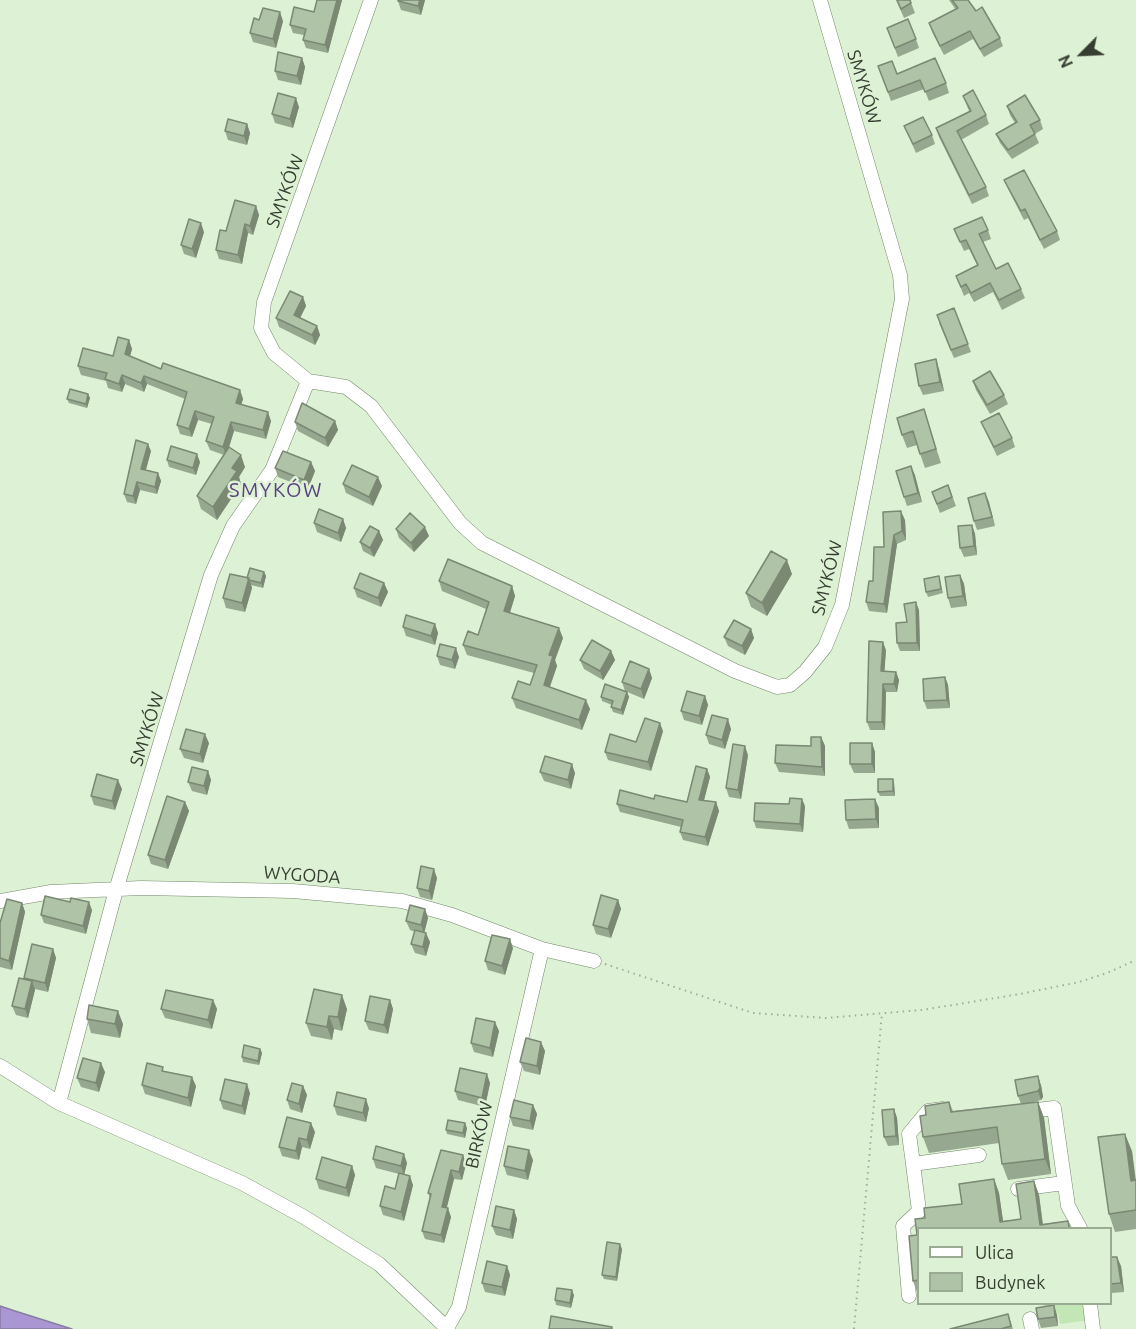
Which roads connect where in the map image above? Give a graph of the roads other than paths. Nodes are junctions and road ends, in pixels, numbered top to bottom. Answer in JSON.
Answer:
{"nodes":[{"id":1,"x":372,"y":0,"type":"edge"},
{"id":2,"x":820,"y":0,"type":"edge"},
{"id":3,"x":308,"y":381,"type":"junction"},
{"id":4,"x":116,"y":890,"type":"junction"},
{"id":5,"x":0,"y":901,"type":"edge"},
{"id":6,"x":542,"y":949,"type":"junction"},
{"id":7,"x":594,"y":961,"type":"road end"},
{"id":8,"x":0,"y":1066,"type":"edge"},
{"id":9,"x":59,"y":1103,"type":"junction"},
{"id":10,"x":945,"y":1109,"type":"edge"},
{"id":11,"x":1029,"y":1111,"type":"edge"},
{"id":12,"x":979,"y":1155,"type":"dead end"},
{"id":13,"x":913,"y":1164,"type":"junction"},
{"id":14,"x":1064,"y":1184,"type":"junction"},
{"id":15,"x":1017,"y":1189,"type":"edge"},
{"id":16,"x":1079,"y":1227,"type":"edge"},
{"id":17,"x":909,"y":1296,"type":"dead end"},
{"id":18,"x":1090,"y":1305,"type":"edge"},
{"id":19,"x":448,"y":1328,"type":"edge"},
{"id":20,"x":1093,"y":1329,"type":"edge"}],
"edges":[{"from":1,"to":3,"type":"street","name":"SMYKÓW"},
{"from":2,"to":3,"type":"street","name":"SMYKÓW"},
{"from":3,"to":4,"type":"street","name":"SMYKÓW"},
{"from":4,"to":5,"type":"street","name":"WYGODA"},
{"from":4,"to":6,"type":"street","name":"WYGODA"},
{"from":4,"to":9,"type":"street","name":"SMYKÓW"},
{"from":6,"to":7,"type":"street","name":"WYGODA"},
{"from":6,"to":19,"type":"street","name":"BIRKÓW"},
{"from":8,"to":9,"type":"street"},
{"from":9,"to":19,"type":"street"},
{"from":10,"to":13,"type":"street"},
{"from":11,"to":14,"type":"street"},
{"from":12,"to":13,"type":"street"},
{"from":13,"to":17,"type":"street"},
{"from":14,"to":15,"type":"street"},
{"from":14,"to":16,"type":"street"},
{"from":18,"to":20,"type":"street"}]}
